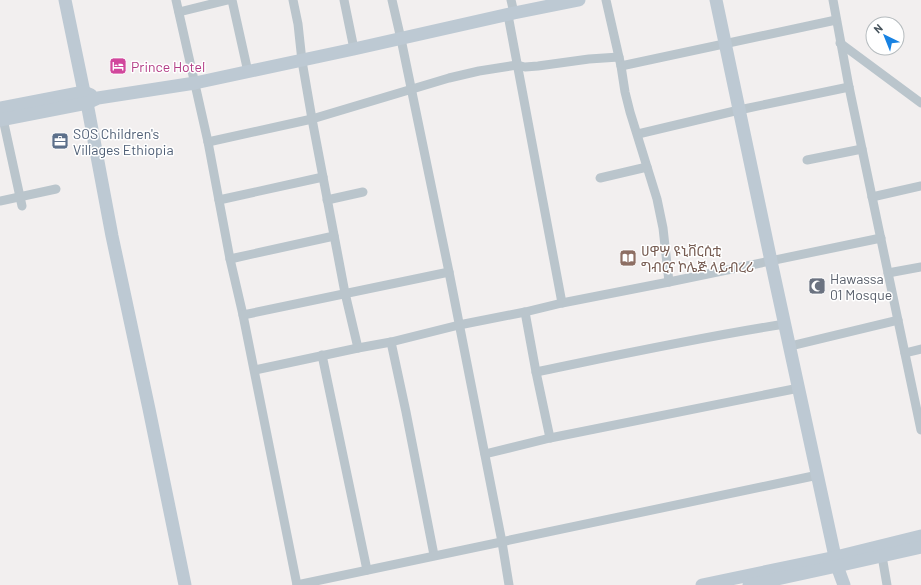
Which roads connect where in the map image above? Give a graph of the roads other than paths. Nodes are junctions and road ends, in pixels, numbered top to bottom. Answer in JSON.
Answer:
{"nodes":[{"id":1,"x":66,"y":0,"type":"edge"},
{"id":2,"x":176,"y":0,"type":"edge"},
{"id":3,"x":228,"y":0,"type":"edge"},
{"id":4,"x":232,"y":0,"type":"edge"},
{"id":5,"x":293,"y":0,"type":"edge"},
{"id":6,"x":344,"y":0,"type":"edge"},
{"id":7,"x":392,"y":0,"type":"edge"},
{"id":8,"x":511,"y":0,"type":"edge"},
{"id":9,"x":578,"y":0,"type":"edge"},
{"id":10,"x":606,"y":0,"type":"edge"},
{"id":11,"x":716,"y":0,"type":"edge"},
{"id":12,"x":832,"y":0,"type":"edge"},
{"id":13,"x":179,"y":12,"type":"junction"},
{"id":14,"x":511,"y":14,"type":"junction"},
{"id":15,"x":836,"y":20,"type":"junction"},
{"id":16,"x":401,"y":39,"type":"junction"},
{"id":17,"x":726,"y":43,"type":"junction"},
{"id":18,"x":840,"y":43,"type":"junction"},
{"id":19,"x":354,"y":50,"type":"junction"},
{"id":20,"x":302,"y":61,"type":"junction"},
{"id":21,"x":620,"y":62,"type":"junction"},
{"id":22,"x":517,"y":65,"type":"junction"},
{"id":23,"x":248,"y":72,"type":"junction"},
{"id":24,"x":195,"y":83,"type":"junction"},
{"id":25,"x":849,"y":86,"type":"junction"},
{"id":26,"x":412,"y":90,"type":"junction"},
{"id":27,"x":90,"y":98,"type":"junction"},
{"id":28,"x":921,"y":103,"type":"edge"},
{"id":29,"x":739,"y":110,"type":"junction"},
{"id":30,"x":1,"y":116,"type":"edge"},
{"id":31,"x":312,"y":119,"type":"junction"},
{"id":32,"x":638,"y":134,"type":"junction"},
{"id":33,"x":208,"y":142,"type":"junction"},
{"id":34,"x":862,"y":149,"type":"junction"},
{"id":35,"x":807,"y":160,"type":"dead end"},
{"id":36,"x":647,"y":167,"type":"junction"},
{"id":37,"x":323,"y":177,"type":"junction"},
{"id":38,"x":600,"y":178,"type":"dead end"},
{"id":39,"x":921,"y":186,"type":"edge"},
{"id":40,"x":56,"y":189,"type":"dead end"},
{"id":41,"x":363,"y":192,"type":"dead end"},
{"id":42,"x":872,"y":197,"type":"junction"},
{"id":43,"x":219,"y":200,"type":"junction"},
{"id":44,"x":327,"y":200,"type":"junction"},
{"id":45,"x":0,"y":201,"type":"edge"},
{"id":46,"x":21,"y":202,"type":"junction"},
{"id":47,"x":334,"y":236,"type":"junction"},
{"id":48,"x":881,"y":238,"type":"junction"},
{"id":49,"x":230,"y":259,"type":"junction"},
{"id":50,"x":771,"y":261,"type":"junction"},
{"id":51,"x":921,"y":267,"type":"edge"},
{"id":52,"x":449,"y":272,"type":"junction"},
{"id":53,"x":888,"y":273,"type":"junction"},
{"id":54,"x":670,"y":282,"type":"junction"},
{"id":55,"x":345,"y":294,"type":"junction"},
{"id":56,"x":562,"y":303,"type":"junction"},
{"id":57,"x":525,"y":312,"type":"junction"},
{"id":58,"x":243,"y":315,"type":"junction"},
{"id":59,"x":898,"y":320,"type":"junction"},
{"id":60,"x":784,"y":324,"type":"junction"},
{"id":61,"x":459,"y":325,"type":"junction"},
{"id":62,"x":391,"y":342,"type":"junction"},
{"id":63,"x":790,"y":346,"type":"junction"},
{"id":64,"x":358,"y":348,"type":"junction"},
{"id":65,"x":921,"y":349,"type":"edge"},
{"id":66,"x":905,"y":353,"type":"junction"},
{"id":67,"x":322,"y":355,"type":"junction"},
{"id":68,"x":255,"y":370,"type":"junction"},
{"id":69,"x":536,"y":372,"type":"junction"},
{"id":70,"x":799,"y":388,"type":"junction"},
{"id":71,"x":921,"y":430,"type":"edge"},
{"id":72,"x":550,"y":438,"type":"junction"},
{"id":73,"x":485,"y":454,"type":"junction"},
{"id":74,"x":818,"y":476,"type":"junction"},
{"id":75,"x":921,"y":536,"type":"edge"},
{"id":76,"x":502,"y":542,"type":"junction"},
{"id":77,"x":921,"y":547,"type":"edge"},
{"id":78,"x":434,"y":556,"type":"junction"},
{"id":79,"x":882,"y":556,"type":"junction"},
{"id":80,"x":837,"y":562,"type":"junction"},
{"id":81,"x":367,"y":570,"type":"junction"},
{"id":82,"x":756,"y":581,"type":"edge"},
{"id":83,"x":185,"y":585,"type":"edge"},
{"id":84,"x":296,"y":585,"type":"edge"},
{"id":85,"x":509,"y":585,"type":"edge"},
{"id":86,"x":702,"y":585,"type":"edge"},
{"id":87,"x":844,"y":585,"type":"edge"},
{"id":88,"x":887,"y":585,"type":"edge"}],
"edges":[{"from":1,"to":27,"type":"main road"},
{"from":2,"to":13,"type":"street"},
{"from":3,"to":13,"type":"street"},
{"from":4,"to":23,"type":"street"},
{"from":5,"to":20,"type":"street"},
{"from":6,"to":19,"type":"street"},
{"from":7,"to":16,"type":"street"},
{"from":8,"to":14,"type":"street"},
{"from":9,"to":14,"type":"main road"},
{"from":10,"to":21,"type":"street"},
{"from":11,"to":17,"type":"main road"},
{"from":12,"to":15,"type":"street"},
{"from":13,"to":24,"type":"street"},
{"from":14,"to":16,"type":"main road"},
{"from":14,"to":22,"type":"street"},
{"from":15,"to":17,"type":"street"},
{"from":15,"to":18,"type":"street"},
{"from":16,"to":19,"type":"main road"},
{"from":16,"to":26,"type":"street"},
{"from":17,"to":21,"type":"street"},
{"from":17,"to":29,"type":"main road"},
{"from":18,"to":25,"type":"street"},
{"from":18,"to":28,"type":"street"},
{"from":19,"to":20,"type":"main road"},
{"from":20,"to":23,"type":"main road"},
{"from":20,"to":31,"type":"street"},
{"from":21,"to":22,"type":"street"},
{"from":21,"to":32,"type":"street"},
{"from":22,"to":26,"type":"street"},
{"from":22,"to":56,"type":"street"},
{"from":23,"to":24,"type":"main road"},
{"from":24,"to":27,"type":"main road"},
{"from":24,"to":33,"type":"street"},
{"from":25,"to":29,"type":"street"},
{"from":25,"to":34,"type":"street"},
{"from":26,"to":31,"type":"street"},
{"from":26,"to":52,"type":"street"},
{"from":27,"to":30,"type":"main road"},
{"from":27,"to":83,"type":"main road"},
{"from":29,"to":32,"type":"street"},
{"from":29,"to":50,"type":"main road"},
{"from":30,"to":46,"type":"street"},
{"from":31,"to":33,"type":"street"},
{"from":31,"to":37,"type":"street"},
{"from":32,"to":36,"type":"street"},
{"from":33,"to":43,"type":"street"},
{"from":34,"to":35,"type":"street"},
{"from":34,"to":42,"type":"street"},
{"from":36,"to":38,"type":"street"},
{"from":36,"to":54,"type":"street"},
{"from":37,"to":43,"type":"street"},
{"from":37,"to":44,"type":"street"},
{"from":39,"to":42,"type":"street"},
{"from":40,"to":46,"type":"street"},
{"from":41,"to":44,"type":"street"},
{"from":42,"to":48,"type":"street"},
{"from":43,"to":49,"type":"street"},
{"from":44,"to":47,"type":"street"},
{"from":45,"to":46,"type":"street"},
{"from":47,"to":49,"type":"street"},
{"from":47,"to":55,"type":"street"},
{"from":48,"to":50,"type":"street"},
{"from":48,"to":53,"type":"street"},
{"from":49,"to":58,"type":"street"},
{"from":50,"to":54,"type":"street"},
{"from":50,"to":60,"type":"main road"},
{"from":51,"to":53,"type":"street"},
{"from":52,"to":55,"type":"street"},
{"from":52,"to":61,"type":"street"},
{"from":53,"to":59,"type":"street"},
{"from":54,"to":56,"type":"street"},
{"from":55,"to":58,"type":"street"},
{"from":55,"to":64,"type":"street"},
{"from":56,"to":57,"type":"street"},
{"from":57,"to":61,"type":"street"},
{"from":57,"to":69,"type":"street"},
{"from":58,"to":68,"type":"street"},
{"from":59,"to":63,"type":"street"},
{"from":59,"to":66,"type":"street"},
{"from":60,"to":63,"type":"main road"},
{"from":60,"to":69,"type":"street"},
{"from":61,"to":62,"type":"street"},
{"from":61,"to":73,"type":"street"},
{"from":62,"to":64,"type":"street"},
{"from":62,"to":78,"type":"street"},
{"from":63,"to":70,"type":"main road"},
{"from":64,"to":67,"type":"street"},
{"from":65,"to":66,"type":"street"},
{"from":66,"to":71,"type":"street"},
{"from":67,"to":68,"type":"street"},
{"from":67,"to":81,"type":"street"},
{"from":68,"to":84,"type":"street"},
{"from":69,"to":72,"type":"street"},
{"from":70,"to":72,"type":"street"},
{"from":70,"to":74,"type":"main road"},
{"from":72,"to":73,"type":"street"},
{"from":73,"to":76,"type":"street"},
{"from":74,"to":76,"type":"street"},
{"from":74,"to":80,"type":"main road"},
{"from":75,"to":80,"type":"main road"},
{"from":76,"to":78,"type":"street"},
{"from":76,"to":85,"type":"street"},
{"from":77,"to":79,"type":"main road"},
{"from":78,"to":81,"type":"street"},
{"from":79,"to":80,"type":"main road"},
{"from":79,"to":88,"type":"street"},
{"from":80,"to":82,"type":"main road"},
{"from":80,"to":87,"type":"main road"},
{"from":81,"to":84,"type":"street"},
{"from":82,"to":86,"type":"main road"}]}
